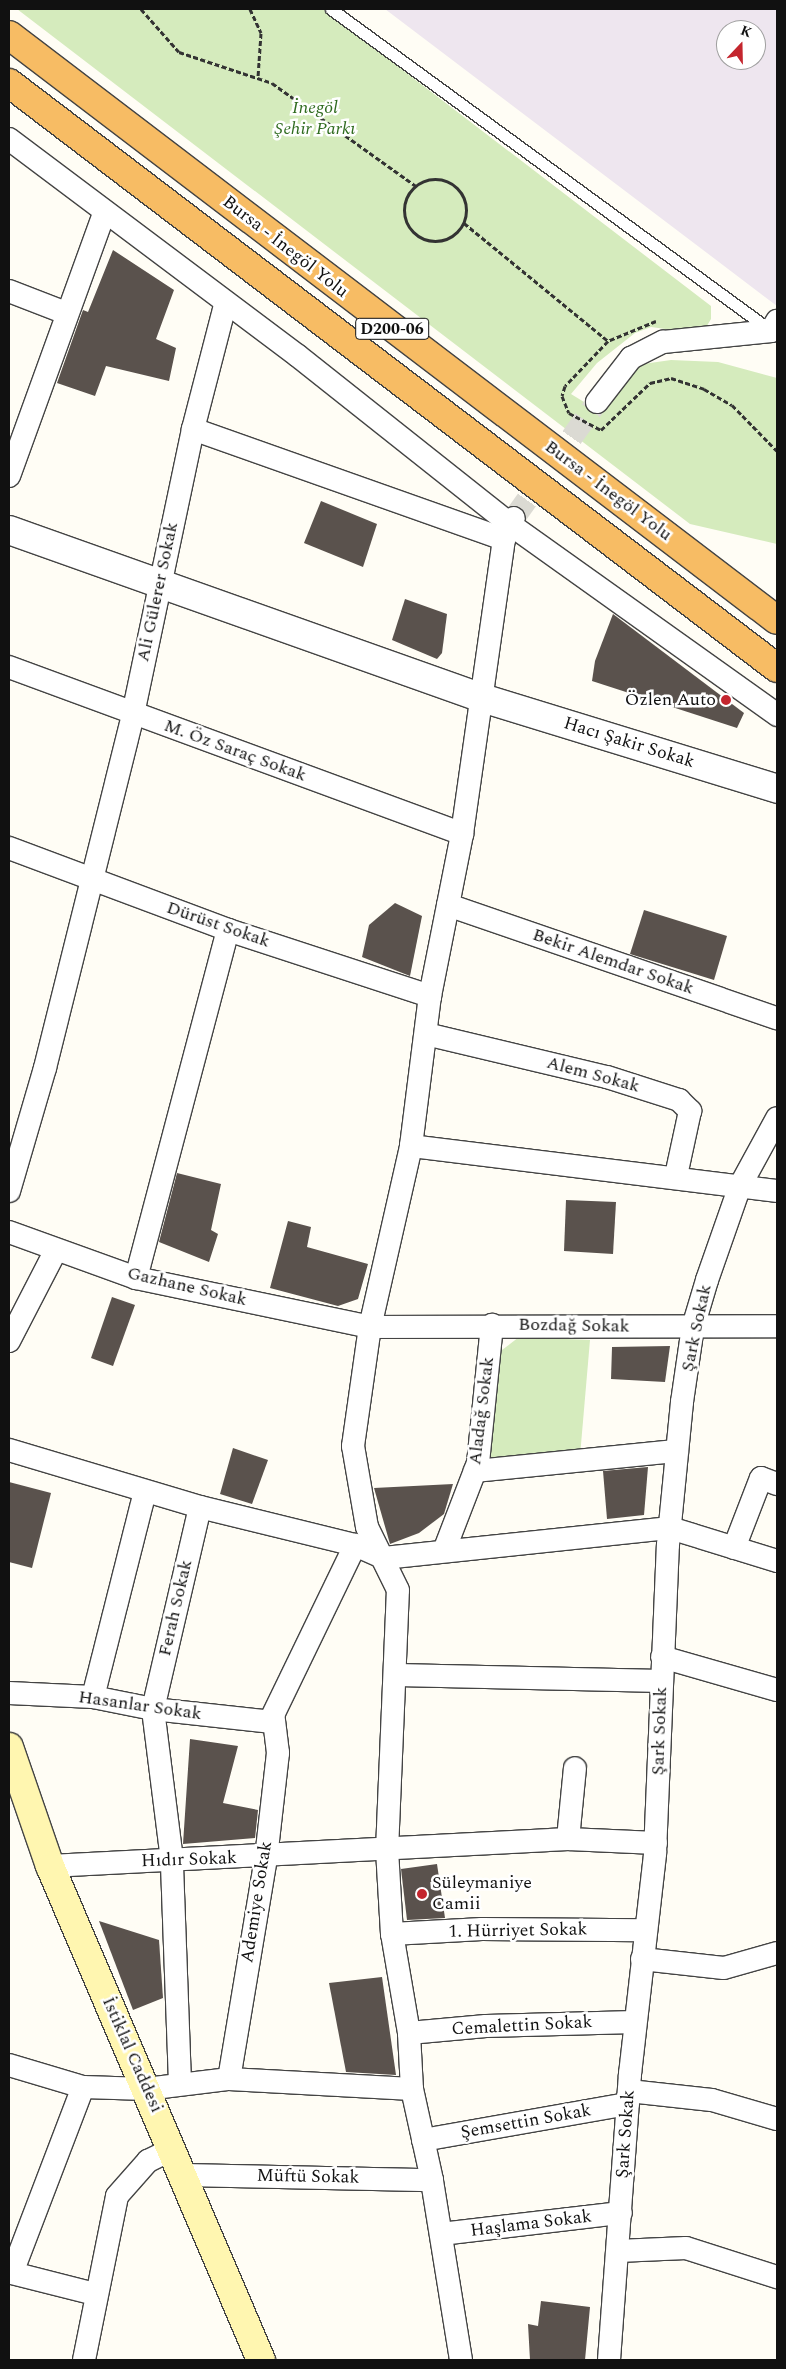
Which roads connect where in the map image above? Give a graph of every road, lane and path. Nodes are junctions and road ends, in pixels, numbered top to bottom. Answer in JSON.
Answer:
{"nodes":[{"id":1,"x":141,"y":9,"type":"edge"},
{"id":2,"x":250,"y":9,"type":"edge"},
{"id":3,"x":331,"y":9,"type":"edge"},
{"id":4,"x":9,"y":35,"type":"edge"},
{"id":5,"x":258,"y":77,"type":"junction"},
{"id":6,"x":9,"y":83,"type":"edge"},
{"id":7,"x":9,"y":139,"type":"edge"},
{"id":8,"x":416,"y":186,"type":"junction"},
{"id":9,"x":104,"y":213,"type":"junction"},
{"id":10,"x":464,"y":223,"type":"junction"},
{"id":11,"x":9,"y":290,"type":"edge"},
{"id":12,"x":225,"y":305,"type":"junction"},
{"id":13,"x":66,"y":313,"type":"junction"},
{"id":14,"x":660,"y":322,"type":"dead end"},
{"id":15,"x":775,"y":329,"type":"edge"},
{"id":16,"x":608,"y":341,"type":"junction"},
{"id":17,"x":596,"y":402,"type":"tunnel mouth"},
{"id":18,"x":194,"y":428,"type":"junction"},
{"id":19,"x":777,"y":451,"type":"edge"},
{"id":20,"x":9,"y":476,"type":"edge"},
{"id":21,"x":510,"y":527,"type":"junction"},
{"id":22,"x":9,"y":530,"type":"edge"},
{"id":23,"x":160,"y":582,"type":"junction"},
{"id":24,"x":777,"y":620,"type":"edge"},
{"id":25,"x":9,"y":667,"type":"edge"},
{"id":26,"x":777,"y":668,"type":"edge"},
{"id":27,"x":482,"y":698,"type":"junction"},
{"id":28,"x":133,"y":714,"type":"junction"},
{"id":29,"x":777,"y":715,"type":"edge"},
{"id":30,"x":777,"y":789,"type":"edge"},
{"id":31,"x":462,"y":834,"type":"junction"},
{"id":32,"x":9,"y":848,"type":"edge"},
{"id":33,"x":92,"y":880,"type":"junction"},
{"id":34,"x":448,"y":905,"type":"junction"},
{"id":35,"x":228,"y":930,"type":"junction"},
{"id":36,"x":430,"y":996,"type":"junction"},
{"id":37,"x":777,"y":1018,"type":"edge"},
{"id":38,"x":426,"y":1034,"type":"junction"},
{"id":39,"x":777,"y":1118,"type":"edge"},
{"id":40,"x":411,"y":1146,"type":"junction"},
{"id":41,"x":676,"y":1176,"type":"junction"},
{"id":42,"x":740,"y":1186,"type":"junction"},
{"id":43,"x":9,"y":1191,"type":"edge"},
{"id":44,"x":777,"y":1191,"type":"edge"},
{"id":45,"x":9,"y":1232,"type":"edge"},
{"id":46,"x":56,"y":1250,"type":"junction"},
{"id":47,"x":136,"y":1278,"type":"junction"},
{"id":48,"x":492,"y":1325,"type":"junction"},
{"id":49,"x":777,"y":1326,"type":"edge"},
{"id":50,"x":370,"y":1327,"type":"junction"},
{"id":51,"x":693,"y":1328,"type":"junction"},
{"id":52,"x":9,"y":1341,"type":"edge"},
{"id":53,"x":9,"y":1450,"type":"edge"},
{"id":54,"x":678,"y":1451,"type":"junction"},
{"id":55,"x":476,"y":1471,"type":"junction"},
{"id":56,"x":777,"y":1484,"type":"edge"},
{"id":57,"x":145,"y":1491,"type":"junction"},
{"id":58,"x":200,"y":1507,"type":"junction"},
{"id":59,"x":670,"y":1528,"type":"junction"},
{"id":60,"x":355,"y":1545,"type":"junction"},
{"id":61,"x":734,"y":1548,"type":"junction"},
{"id":62,"x":444,"y":1551,"type":"junction"},
{"id":63,"x":384,"y":1558,"type":"junction"},
{"id":64,"x":777,"y":1562,"type":"edge"},
{"id":65,"x":662,"y":1657,"type":"junction"},
{"id":66,"x":397,"y":1675,"type":"junction"},
{"id":67,"x":662,"y":1681,"type":"junction"},
{"id":68,"x":777,"y":1690,"type":"edge"},
{"id":69,"x":9,"y":1693,"type":"edge"},
{"id":70,"x":93,"y":1697,"type":"junction"},
{"id":71,"x":153,"y":1709,"type":"junction"},
{"id":72,"x":271,"y":1724,"type":"junction"},
{"id":73,"x":9,"y":1747,"type":"edge"},
{"id":74,"x":575,"y":1768,"type":"dead end"},
{"id":75,"x":568,"y":1839,"type":"junction"},
{"id":76,"x":656,"y":1842,"type":"junction"},
{"id":77,"x":387,"y":1851,"type":"junction"},
{"id":78,"x":266,"y":1858,"type":"junction"},
{"id":79,"x":172,"y":1860,"type":"junction"},
{"id":80,"x":50,"y":1866,"type":"junction"},
{"id":81,"x":644,"y":1930,"type":"junction"},
{"id":82,"x":392,"y":1934,"type":"junction"},
{"id":83,"x":777,"y":1949,"type":"edge"},
{"id":84,"x":642,"y":1959,"type":"junction"},
{"id":85,"x":635,"y":2022,"type":"junction"},
{"id":86,"x":409,"y":2033,"type":"junction"},
{"id":87,"x":9,"y":2065,"type":"edge"},
{"id":88,"x":229,"y":2079,"type":"junction"},
{"id":89,"x":180,"y":2083,"type":"junction"},
{"id":90,"x":82,"y":2087,"type":"junction"},
{"id":91,"x":146,"y":2089,"type":"junction"},
{"id":92,"x":412,"y":2089,"type":"junction"},
{"id":93,"x":628,"y":2098,"type":"junction"},
{"id":94,"x":777,"y":2119,"type":"edge"},
{"id":95,"x":423,"y":2140,"type":"junction"},
{"id":96,"x":173,"y":2148,"type":"junction"},
{"id":97,"x":184,"y":2175,"type":"junction"},
{"id":98,"x":432,"y":2180,"type":"junction"},
{"id":99,"x":621,"y":2213,"type":"junction"},
{"id":100,"x":441,"y":2234,"type":"junction"},
{"id":101,"x":618,"y":2251,"type":"junction"},
{"id":102,"x":10,"y":2272,"type":"edge"},
{"id":103,"x":777,"y":2277,"type":"edge"},
{"id":104,"x":95,"y":2294,"type":"junction"},
{"id":105,"x":84,"y":2360,"type":"edge"},
{"id":106,"x":261,"y":2360,"type":"edge"},
{"id":107,"x":461,"y":2360,"type":"edge"},
{"id":108,"x":609,"y":2360,"type":"edge"}],
"edges":[{"from":1,"to":5,"type":"path"},
{"from":2,"to":5,"type":"path"},
{"from":3,"to":15,"type":"lane"},
{"from":4,"to":24,"type":"highway","name":"Bursa - İnegöl Yolu","number":"D200-06"},
{"from":5,"to":8,"type":"path"},
{"from":6,"to":26,"type":"highway","name":"Bursa - İnegöl Yolu","number":"D200-06"},
{"from":7,"to":9,"type":"street"},
{"from":8,"to":10,"type":"path"},
{"from":8,"to":10,"type":"path"},
{"from":9,"to":12,"type":"street"},
{"from":9,"to":13,"type":"street"},
{"from":10,"to":16,"type":"path"},
{"from":11,"to":13,"type":"street"},
{"from":12,"to":18,"type":"street","name":"Ali Gülerer Sokak"},
{"from":12,"to":21,"type":"street"},
{"from":13,"to":20,"type":"street"},
{"from":14,"to":16,"type":"path"},
{"from":15,"to":17,"type":"street"},
{"from":16,"to":19,"type":"path"},
{"from":18,"to":21,"type":"street"},
{"from":18,"to":23,"type":"street","name":"Ali Gülerer Sokak"},
{"from":21,"to":27,"type":"street"},
{"from":21,"to":29,"type":"street"},
{"from":22,"to":23,"type":"street","name":"Hacı Şakir Sokak"},
{"from":23,"to":27,"type":"street","name":"Hacı Şakir Sokak"},
{"from":23,"to":28,"type":"street","name":"Ali Gülerer Sokak"},
{"from":25,"to":28,"type":"street","name":"M. Öz Saraç Sokak"},
{"from":27,"to":30,"type":"street","name":"Hacı Şakir Sokak"},
{"from":27,"to":31,"type":"street"},
{"from":28,"to":31,"type":"street","name":"M. Öz Saraç Sokak"},
{"from":28,"to":33,"type":"street","name":"Ali Gülerer Sokak"},
{"from":31,"to":34,"type":"street"},
{"from":32,"to":33,"type":"street","name":"Dürüst Sokak"},
{"from":33,"to":35,"type":"street","name":"Dürüst Sokak"},
{"from":33,"to":43,"type":"street","name":"Ali Gülerer Sokak"},
{"from":34,"to":36,"type":"street"},
{"from":34,"to":37,"type":"street","name":"Bekir Alemdar Sokak"},
{"from":35,"to":36,"type":"street","name":"Dürüst Sokak"},
{"from":35,"to":47,"type":"street"},
{"from":36,"to":38,"type":"street"},
{"from":38,"to":40,"type":"street"},
{"from":38,"to":41,"type":"street","name":"Alem Sokak"},
{"from":39,"to":42,"type":"street","name":"Şark Sokak"},
{"from":40,"to":41,"type":"street"},
{"from":40,"to":50,"type":"street"},
{"from":41,"to":42,"type":"street"},
{"from":42,"to":44,"type":"street"},
{"from":42,"to":51,"type":"street","name":"Şark Sokak"},
{"from":45,"to":46,"type":"street","name":"Gazhane Sokak"},
{"from":46,"to":47,"type":"street","name":"Gazhane Sokak"},
{"from":46,"to":52,"type":"street"},
{"from":47,"to":50,"type":"street","name":"Gazhane Sokak"},
{"from":48,"to":50,"type":"street","name":"Bozdağ Sokak"},
{"from":48,"to":51,"type":"street","name":"Bozdağ Sokak"},
{"from":48,"to":55,"type":"street","name":"Aladağ Sokak"},
{"from":49,"to":51,"type":"street","name":"Bozdağ Sokak"},
{"from":50,"to":63,"type":"street"},
{"from":51,"to":54,"type":"street","name":"Şark Sokak"},
{"from":53,"to":57,"type":"street"},
{"from":54,"to":55,"type":"street"},
{"from":54,"to":59,"type":"street","name":"Şark Sokak"},
{"from":55,"to":62,"type":"street","name":"Aladağ Sokak"},
{"from":56,"to":61,"type":"street"},
{"from":57,"to":58,"type":"street"},
{"from":57,"to":70,"type":"street"},
{"from":58,"to":60,"type":"street"},
{"from":58,"to":71,"type":"street","name":"Ferah Sokak"},
{"from":59,"to":61,"type":"street"},
{"from":59,"to":62,"type":"street"},
{"from":59,"to":65,"type":"street","name":"Şark Sokak"},
{"from":60,"to":63,"type":"street"},
{"from":60,"to":72,"type":"street"},
{"from":61,"to":64,"type":"street"},
{"from":62,"to":63,"type":"street"},
{"from":63,"to":66,"type":"street"},
{"from":65,"to":67,"type":"street","name":"Şark Sokak"},
{"from":65,"to":68,"type":"street"},
{"from":66,"to":67,"type":"street"},
{"from":66,"to":77,"type":"street"},
{"from":67,"to":76,"type":"street","name":"Şark Sokak"},
{"from":69,"to":70,"type":"street","name":"Hasanlar Sokak"},
{"from":70,"to":71,"type":"street","name":"Hasanlar Sokak"},
{"from":71,"to":72,"type":"street","name":"Hasanlar Sokak"},
{"from":71,"to":79,"type":"street"},
{"from":72,"to":78,"type":"street","name":"Ademiye Sokak"},
{"from":73,"to":80,"type":"main road","name":"İstiklal Caddesi"},
{"from":74,"to":75,"type":"street"},
{"from":75,"to":76,"type":"street","name":"Hıdır Sokak"},
{"from":75,"to":77,"type":"street","name":"Hıdır Sokak"},
{"from":76,"to":81,"type":"street","name":"Şark Sokak"},
{"from":77,"to":78,"type":"street","name":"Hıdır Sokak"},
{"from":77,"to":82,"type":"street"},
{"from":78,"to":79,"type":"street","name":"Hıdır Sokak"},
{"from":78,"to":88,"type":"street","name":"Ademiye Sokak"},
{"from":79,"to":80,"type":"street","name":"Hıdır Sokak"},
{"from":79,"to":89,"type":"street"},
{"from":80,"to":91,"type":"main road","name":"İstiklal Caddesi"},
{"from":81,"to":82,"type":"street","name":"1. Hürriyet Sokak"},
{"from":81,"to":84,"type":"street","name":"Şark Sokak"},
{"from":82,"to":86,"type":"street"},
{"from":83,"to":84,"type":"street"},
{"from":84,"to":85,"type":"street","name":"Şark Sokak"},
{"from":85,"to":86,"type":"street","name":"Cemalettin Sokak"},
{"from":85,"to":93,"type":"street","name":"Şark Sokak"},
{"from":86,"to":92,"type":"street"},
{"from":87,"to":90,"type":"street"},
{"from":88,"to":89,"type":"street"},
{"from":88,"to":92,"type":"street"},
{"from":89,"to":91,"type":"street"},
{"from":90,"to":91,"type":"street"},
{"from":90,"to":102,"type":"street"},
{"from":91,"to":96,"type":"main road","name":"İstiklal Caddesi"},
{"from":92,"to":95,"type":"street"},
{"from":93,"to":94,"type":"street","name":"Şemsettin Sokak"},
{"from":93,"to":95,"type":"street","name":"Şemsettin Sokak"},
{"from":93,"to":99,"type":"street","name":"Şark Sokak"},
{"from":95,"to":98,"type":"street"},
{"from":96,"to":97,"type":"main road","name":"İstiklal Caddesi"},
{"from":96,"to":104,"type":"street"},
{"from":97,"to":98,"type":"street","name":"Müftü Sokak"},
{"from":97,"to":106,"type":"main road","name":"İstiklal Caddesi"},
{"from":98,"to":100,"type":"street"},
{"from":99,"to":100,"type":"street","name":"Haşlama Sokak"},
{"from":99,"to":101,"type":"street","name":"Şark Sokak"},
{"from":100,"to":107,"type":"street"},
{"from":101,"to":103,"type":"street"},
{"from":101,"to":108,"type":"street","name":"Şark Sokak"},
{"from":102,"to":104,"type":"street"},
{"from":104,"to":105,"type":"street"}]}
